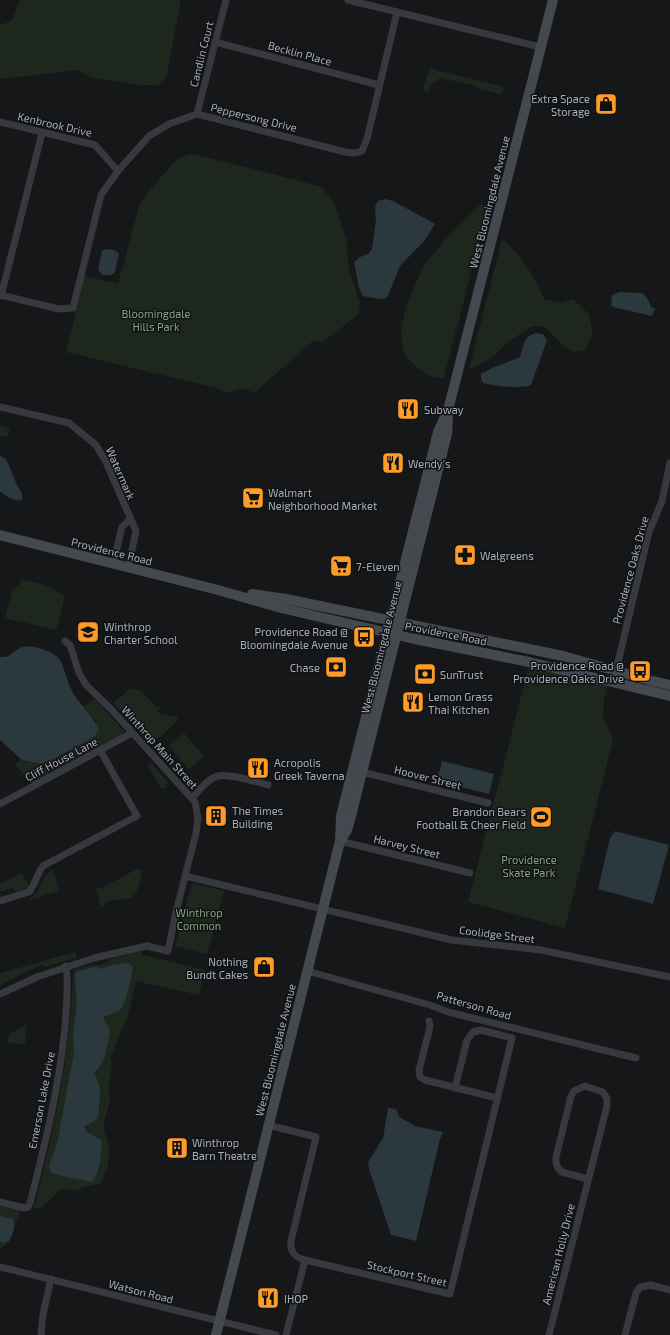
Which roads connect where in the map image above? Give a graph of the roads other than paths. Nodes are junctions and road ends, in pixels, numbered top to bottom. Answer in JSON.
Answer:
{"nodes":[{"id":1,"x":226,"y":0,"type":"edge"},
{"id":2,"x":348,"y":0,"type":"edge"},
{"id":3,"x":553,"y":0,"type":"edge"},
{"id":4,"x":397,"y":12,"type":"junction"},
{"id":5,"x":215,"y":42,"type":"junction"},
{"id":6,"x":540,"y":47,"type":"junction"},
{"id":7,"x":379,"y":85,"type":"junction"},
{"id":8,"x":198,"y":114,"type":"junction"},
{"id":9,"x":0,"y":122,"type":"edge"},
{"id":10,"x":42,"y":133,"type":"junction"},
{"id":11,"x":118,"y":171,"type":"junction"},
{"id":12,"x":1,"y":295,"type":"edge"},
{"id":13,"x":0,"y":407,"type":"edge"},
{"id":14,"x":670,"y":463,"type":"edge"},
{"id":15,"x":130,"y":519,"type":"junction"},
{"id":16,"x":0,"y":535,"type":"edge"},
{"id":17,"x":113,"y":564,"type":"junction"},
{"id":18,"x":128,"y":568,"type":"junction"},
{"id":19,"x":218,"y":590,"type":"junction"},
{"id":20,"x":395,"y":621,"type":"junction"},
{"id":21,"x":392,"y":634,"type":"junction"},
{"id":22,"x":65,"y":641,"type":"dead end"},
{"id":23,"x":614,"y":670,"type":"junction"},
{"id":24,"x":610,"y":682,"type":"junction"},
{"id":25,"x":670,"y":685,"type":"edge"},
{"id":26,"x":670,"y":696,"type":"edge"},
{"id":27,"x":132,"y":733,"type":"junction"},
{"id":28,"x":100,"y":750,"type":"junction"},
{"id":29,"x":362,"y":772,"type":"junction"},
{"id":30,"x":351,"y":774,"type":"junction"},
{"id":31,"x":268,"y":785,"type":"dead end"},
{"id":32,"x":192,"y":798,"type":"junction"},
{"id":33,"x":488,"y":803,"type":"dead end"},
{"id":34,"x":0,"y":804,"type":"edge"},
{"id":35,"x":350,"y":820,"type":"junction"},
{"id":36,"x":340,"y":841,"type":"junction"},
{"id":37,"x":470,"y":873,"type":"dead end"},
{"id":38,"x":185,"y":876,"type":"junction"},
{"id":39,"x":0,"y":901,"type":"edge"},
{"id":40,"x":323,"y":908,"type":"junction"},
{"id":41,"x":66,"y":966,"type":"junction"},
{"id":42,"x":307,"y":971,"type":"junction"},
{"id":43,"x":670,"y":977,"type":"edge"},
{"id":44,"x":0,"y":994,"type":"edge"},
{"id":45,"x":429,"y":1021,"type":"dead end"},
{"id":46,"x":636,"y":1058,"type":"dead end"},
{"id":47,"x":455,"y":1088,"type":"junction"},
{"id":48,"x":497,"y":1098,"type":"junction"},
{"id":49,"x":268,"y":1126,"type":"junction"},
{"id":50,"x":588,"y":1179,"type":"junction"},
{"id":51,"x":0,"y":1202,"type":"edge"},
{"id":52,"x":305,"y":1260,"type":"junction"},
{"id":53,"x":0,"y":1267,"type":"edge"},
{"id":54,"x":51,"y":1279,"type":"junction"},
{"id":55,"x":670,"y":1290,"type":"edge"},
{"id":56,"x":219,"y":1321,"type":"junction"},
{"id":57,"x":41,"y":1335,"type":"edge"},
{"id":58,"x":216,"y":1335,"type":"edge"},
{"id":59,"x":276,"y":1335,"type":"edge"},
{"id":60,"x":286,"y":1335,"type":"edge"},
{"id":61,"x":549,"y":1335,"type":"edge"},
{"id":62,"x":625,"y":1335,"type":"edge"}],
"edges":[{"from":1,"to":5,"type":"street","name":"Candlin Court"},
{"from":2,"to":4,"type":"street"},
{"from":3,"to":6,"type":"main road","name":"West Bloomingdale Avenue"},
{"from":4,"to":6,"type":"street"},
{"from":4,"to":7,"type":"street","name":"Peppersong Drive"},
{"from":5,"to":7,"type":"street","name":"Becklin Place"},
{"from":5,"to":8,"type":"street","name":"Candlin Court"},
{"from":6,"to":20,"type":"main road","name":"West Bloomingdale Avenue"},
{"from":7,"to":8,"type":"street","name":"Peppersong Drive"},
{"from":8,"to":11,"type":"street","name":"Peppersong Drive"},
{"from":9,"to":10,"type":"street","name":"Kenbrook Drive"},
{"from":10,"to":11,"type":"street","name":"Kenbrook Drive"},
{"from":10,"to":12,"type":"street"},
{"from":11,"to":12,"type":"street","name":"Peppersong Drive"},
{"from":13,"to":15,"type":"street","name":"Watermark"},
{"from":14,"to":23,"type":"street","name":"Providence Oaks Drive"},
{"from":15,"to":17,"type":"street"},
{"from":15,"to":18,"type":"street","name":"Watermark"},
{"from":16,"to":17,"type":"main road","name":"Providence Road"},
{"from":17,"to":18,"type":"main road","name":"Providence Road"},
{"from":18,"to":19,"type":"main road","name":"Providence Road"},
{"from":19,"to":20,"type":"main road","name":"Providence Road"},
{"from":19,"to":21,"type":"main road","name":"Providence Road"},
{"from":20,"to":21,"type":"main road","name":"West Bloomingdale Avenue"},
{"from":20,"to":23,"type":"main road","name":"Providence Road"},
{"from":21,"to":24,"type":"main road","name":"Providence Road"},
{"from":21,"to":29,"type":"main road","name":"West Bloomingdale Avenue"},
{"from":21,"to":30,"type":"main road","name":"West Bloomingdale Avenue"},
{"from":22,"to":27,"type":"street","name":"Winthrop Main Street"},
{"from":23,"to":24,"type":"street","name":"Providence Oaks Drive"},
{"from":23,"to":25,"type":"main road","name":"Providence Road"},
{"from":24,"to":26,"type":"main road","name":"Providence Road"},
{"from":27,"to":28,"type":"street","name":"Cliff House Lane"},
{"from":27,"to":32,"type":"street","name":"Winthrop Main Street"},
{"from":28,"to":34,"type":"street","name":"Cliff House Lane"},
{"from":28,"to":39,"type":"street"},
{"from":29,"to":33,"type":"street","name":"Hoover Street"},
{"from":29,"to":35,"type":"main road","name":"West Bloomingdale Avenue"},
{"from":30,"to":35,"type":"main road"},
{"from":30,"to":36,"type":"main road","name":"West Bloomingdale Avenue"},
{"from":31,"to":32,"type":"street"},
{"from":32,"to":38,"type":"street","name":"Winthrop Main Street"},
{"from":35,"to":36,"type":"main road","name":"West Bloomingdale Avenue"},
{"from":36,"to":37,"type":"street","name":"Harvey Street"},
{"from":36,"to":40,"type":"main road","name":"West Bloomingdale Avenue"},
{"from":38,"to":40,"type":"street","name":"Coolidge Street"},
{"from":38,"to":41,"type":"street","name":"Winthrop Main Street"},
{"from":40,"to":42,"type":"main road","name":"West Bloomingdale Avenue"},
{"from":40,"to":43,"type":"street","name":"Coolidge Street"},
{"from":41,"to":44,"type":"street"},
{"from":41,"to":51,"type":"street","name":"Emerson Lake Drive"},
{"from":42,"to":46,"type":"street","name":"Patterson Road"},
{"from":42,"to":49,"type":"main road","name":"West Bloomingdale Avenue"},
{"from":45,"to":47,"type":"street"},
{"from":47,"to":48,"type":"street"},
{"from":47,"to":48,"type":"street","name":"Stockport Street"},
{"from":48,"to":52,"type":"street","name":"Stockport Street"},
{"from":49,"to":52,"type":"street","name":"Stockport Street"},
{"from":49,"to":56,"type":"main road","name":"West Bloomingdale Avenue"},
{"from":50,"to":50,"type":"street","name":"American Holly Drive"},
{"from":50,"to":61,"type":"street","name":"American Holly Drive"},
{"from":52,"to":60,"type":"street"},
{"from":53,"to":54,"type":"street","name":"Watson Road"},
{"from":54,"to":56,"type":"street","name":"Watson Road"},
{"from":54,"to":57,"type":"street"},
{"from":55,"to":62,"type":"street"},
{"from":56,"to":58,"type":"main road","name":"West Bloomingdale Avenue"},
{"from":56,"to":59,"type":"street","name":"Watson Road"}]}
